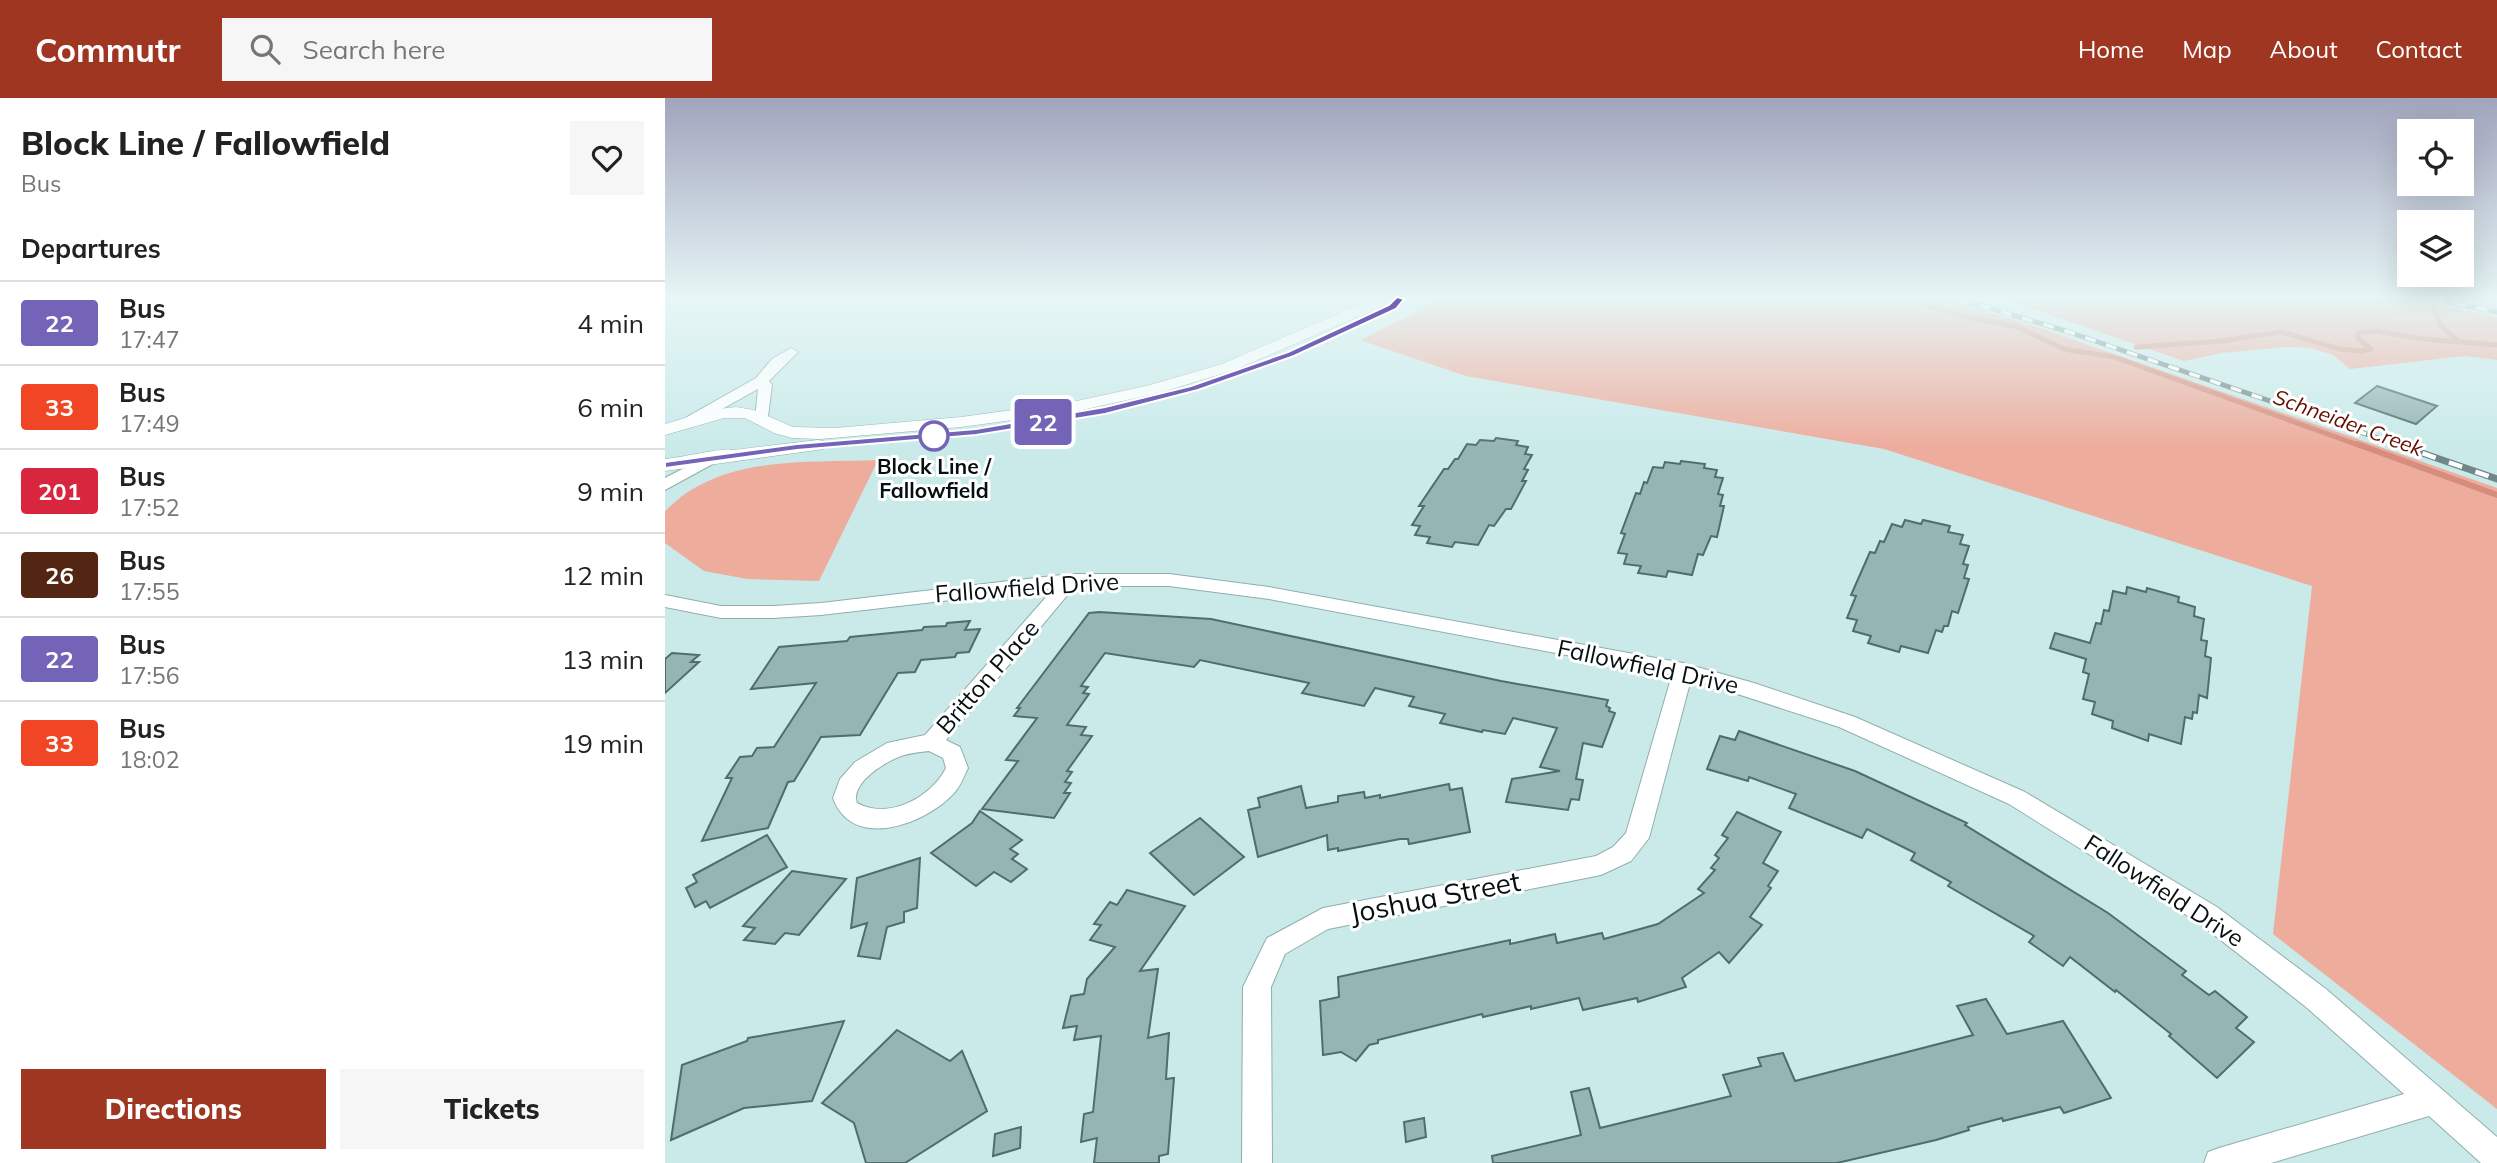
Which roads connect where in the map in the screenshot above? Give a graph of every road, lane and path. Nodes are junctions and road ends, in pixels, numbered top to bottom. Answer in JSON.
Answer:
{"nodes":[{"id":1,"x":1275,"y":349,"type":"edge"},
{"id":2,"x":1302,"y":349,"type":"edge"},
{"id":3,"x":790,"y":352,"type":"dead end"},
{"id":4,"x":761,"y":381,"type":"junction"},
{"id":5,"x":692,"y":420,"type":"junction"},
{"id":6,"x":762,"y":421,"type":"junction"},
{"id":7,"x":665,"y":423,"type":"edge"},
{"id":8,"x":665,"y":430,"type":"edge"},
{"id":9,"x":713,"y":458,"type":"junction"},
{"id":10,"x":665,"y":465,"type":"edge"},
{"id":11,"x":665,"y":485,"type":"edge"},
{"id":12,"x":1070,"y":580,"type":"junction"},
{"id":13,"x":665,"y":601,"type":"edge"},
{"id":14,"x":1683,"y":670,"type":"junction"},
{"id":15,"x":932,"y":743,"type":"junction"},
{"id":16,"x":2434,"y":1100,"type":"junction"},
{"id":17,"x":2497,"y":1157,"type":"edge"},
{"id":18,"x":1257,"y":1163,"type":"edge"},
{"id":19,"x":2219,"y":1163,"type":"edge"}],
"edges":[{"from":1,"to":6,"type":"street"},
{"from":2,"to":9,"type":"street"},
{"from":3,"to":4,"type":"street"},
{"from":4,"to":5,"type":"street"},
{"from":4,"to":6,"type":"street"},
{"from":5,"to":6,"type":"street"},
{"from":5,"to":7,"type":"street"},
{"from":5,"to":8,"type":"street"},
{"from":6,"to":9,"type":"street"},
{"from":9,"to":10,"type":"street"},
{"from":9,"to":11,"type":"street"},
{"from":12,"to":13,"type":"street","name":"Fallowfield Drive"},
{"from":12,"to":14,"type":"street","name":"Fallowfield Drive"},
{"from":12,"to":15,"type":"street","name":"Britton Place"},
{"from":14,"to":16,"type":"street","name":"Fallowfield Drive"},
{"from":14,"to":18,"type":"street","name":"Joshua Street"},
{"from":15,"to":15,"type":"street","name":"Britton Place"},
{"from":16,"to":17,"type":"street","name":"Fallowfield Drive"},
{"from":16,"to":19,"type":"street"}]}
